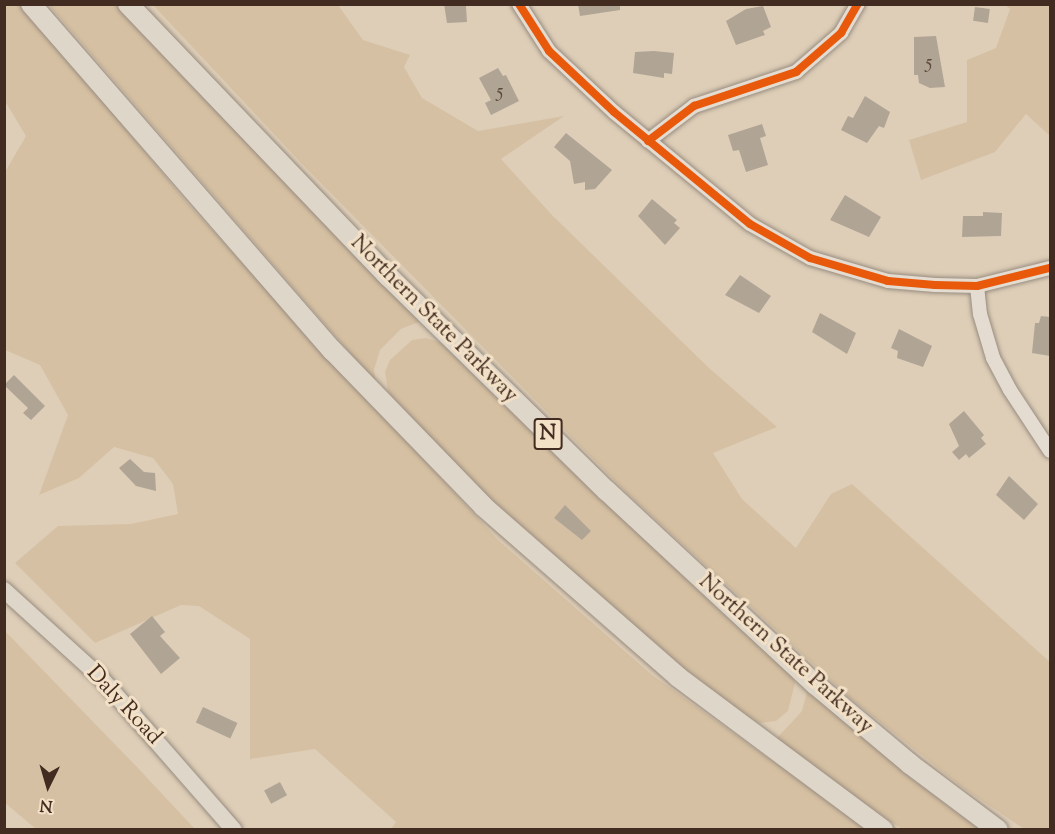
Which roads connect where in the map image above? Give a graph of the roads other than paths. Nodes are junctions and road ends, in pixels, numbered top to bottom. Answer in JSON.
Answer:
{"nodes":[{"id":1,"x":31,"y":4,"type":"edge"},
{"id":2,"x":128,"y":4,"type":"edge"},
{"id":3,"x":519,"y":4,"type":"edge"},
{"id":4,"x":858,"y":4,"type":"edge"},
{"id":5,"x":648,"y":141,"type":"junction"},
{"id":6,"x":1050,"y":268,"type":"edge"},
{"id":7,"x":977,"y":286,"type":"junction"},
{"id":8,"x":1050,"y":451,"type":"edge"},
{"id":9,"x":4,"y":590,"type":"edge"},
{"id":10,"x":234,"y":830,"type":"edge"},
{"id":11,"x":883,"y":830,"type":"edge"},
{"id":12,"x":998,"y":830,"type":"edge"}],
"edges":[{"from":1,"to":11,"type":"highway"},
{"from":2,"to":12,"type":"highway","name":"Northern State Parkway","number":"N"},
{"from":3,"to":5,"type":"street"},
{"from":4,"to":5,"type":"street"},
{"from":5,"to":7,"type":"street"},
{"from":6,"to":7,"type":"street"},
{"from":7,"to":8,"type":"street"},
{"from":9,"to":10,"type":"main road","name":"Daly Road"}]}
